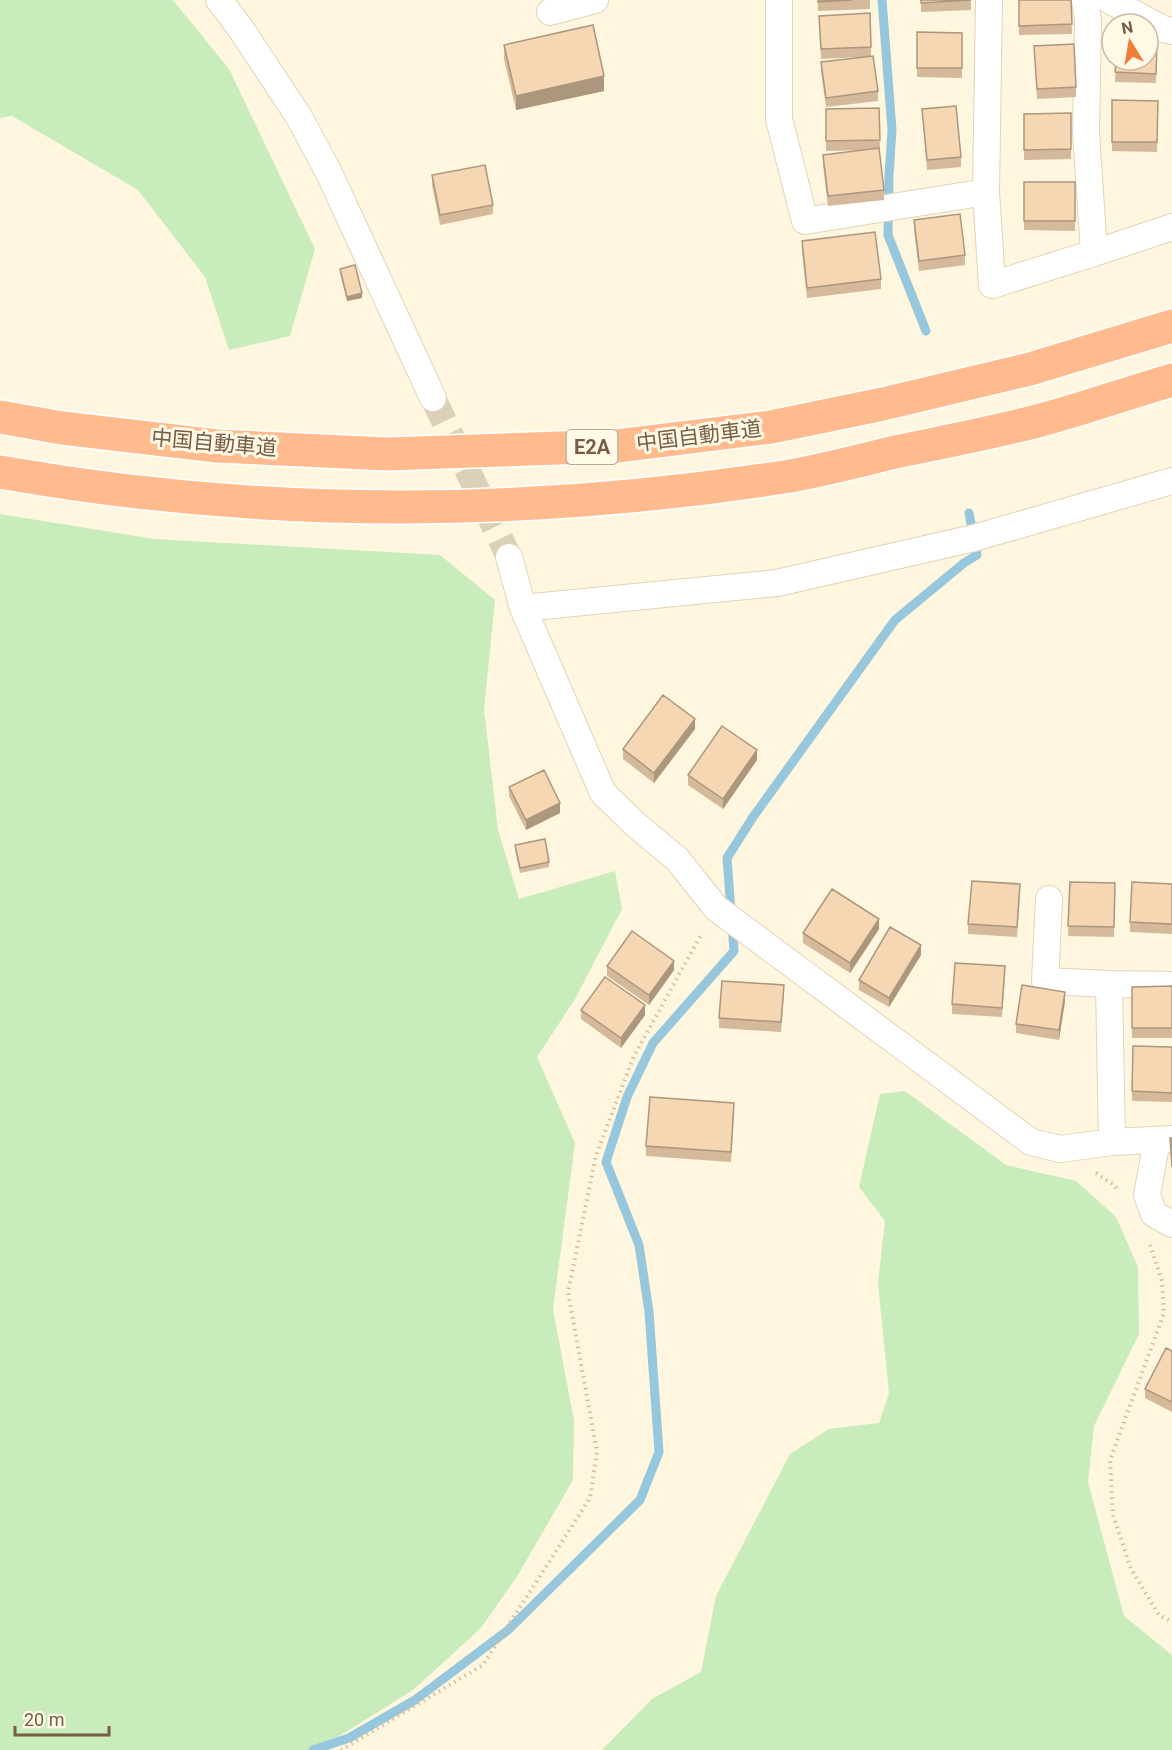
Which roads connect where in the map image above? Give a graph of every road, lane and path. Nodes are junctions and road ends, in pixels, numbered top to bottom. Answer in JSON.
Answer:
{"nodes":[{"id":1,"x":219,"y":0,"type":"edge"},
{"id":2,"x":595,"y":0,"type":"edge"},
{"id":3,"x":779,"y":0,"type":"edge"},
{"id":4,"x":989,"y":0,"type":"edge"},
{"id":5,"x":1085,"y":0,"type":"edge"},
{"id":6,"x":1109,"y":0,"type":"edge"},
{"id":7,"x":550,"y":12,"type":"dead end"},
{"id":8,"x":1172,"y":31,"type":"edge"},
{"id":9,"x":987,"y":192,"type":"junction"},
{"id":10,"x":1172,"y":228,"type":"edge"},
{"id":11,"x":1094,"y":253,"type":"junction"},
{"id":12,"x":1172,"y":326,"type":"edge"},
{"id":13,"x":1172,"y":380,"type":"edge"},
{"id":14,"x":433,"y":398,"type":"tunnel mouth"},
{"id":15,"x":0,"y":417,"type":"edge"},
{"id":16,"x":0,"y":472,"type":"edge"},
{"id":17,"x":1172,"y":481,"type":"edge"},
{"id":18,"x":509,"y":557,"type":"tunnel mouth"},
{"id":19,"x":523,"y":608,"type":"junction"},
{"id":20,"x":1049,"y":899,"type":"dead end"},
{"id":21,"x":716,"y":908,"type":"junction"},
{"id":22,"x":1108,"y":984,"type":"junction"},
{"id":23,"x":1172,"y":985,"type":"edge"},
{"id":24,"x":1164,"y":1140,"type":"edge"},
{"id":25,"x":1112,"y":1142,"type":"junction"},
{"id":26,"x":1060,"y":1149,"type":"junction"},
{"id":27,"x":1121,"y":1194,"type":"dead end"},
{"id":28,"x":1172,"y":1224,"type":"edge"},
{"id":29,"x":1150,"y":1242,"type":"dead end"},
{"id":30,"x":1172,"y":1622,"type":"edge"},
{"id":31,"x":341,"y":1750,"type":"edge"}],
"edges":[{"from":1,"to":14,"type":"street"},
{"from":2,"to":7,"type":"street"},
{"from":3,"to":9,"type":"street"},
{"from":4,"to":9,"type":"street"},
{"from":5,"to":11,"type":"street"},
{"from":6,"to":8,"type":"street"},
{"from":9,"to":11,"type":"street"},
{"from":10,"to":11,"type":"street"},
{"from":12,"to":15,"type":"highway","name":"中国自動車道","number":"E2A"},
{"from":13,"to":16,"type":"highway"},
{"from":17,"to":19,"type":"street"},
{"from":18,"to":19,"type":"street"},
{"from":19,"to":21,"type":"street"},
{"from":20,"to":22,"type":"street"},
{"from":21,"to":26,"type":"street"},
{"from":21,"to":31,"type":"path"},
{"from":22,"to":23,"type":"street"},
{"from":22,"to":25,"type":"street"},
{"from":24,"to":25,"type":"street"},
{"from":24,"to":28,"type":"street"},
{"from":25,"to":26,"type":"street"},
{"from":26,"to":27,"type":"path"},
{"from":29,"to":30,"type":"path"}]}
